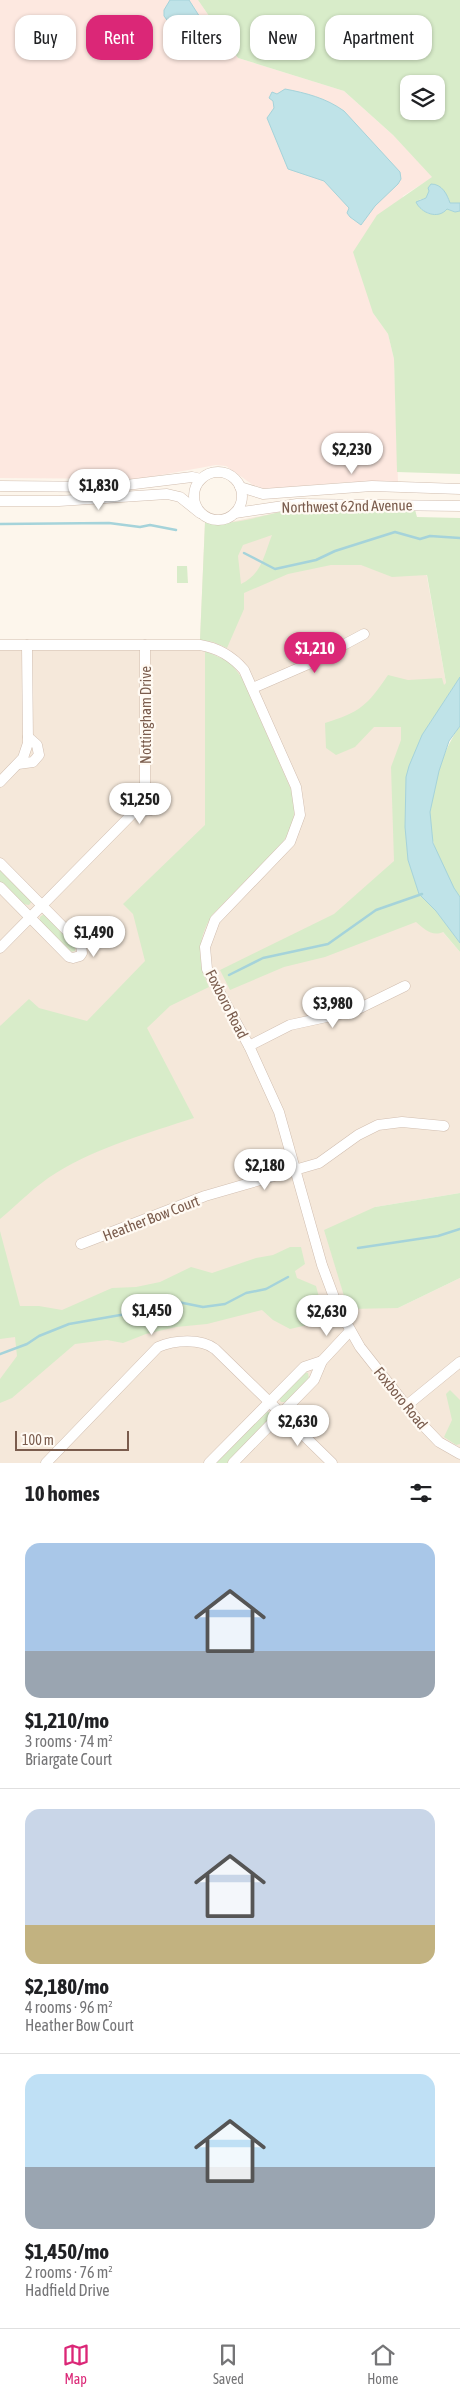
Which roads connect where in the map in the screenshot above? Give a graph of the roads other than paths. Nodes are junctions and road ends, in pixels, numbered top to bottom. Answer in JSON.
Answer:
{"nodes":[{"id":1,"x":201,"y":479,"type":"junction"},
{"id":2,"x":0,"y":486,"type":"edge"},
{"id":3,"x":240,"y":487,"type":"junction"},
{"id":4,"x":460,"y":489,"type":"edge"},
{"id":5,"x":0,"y":501,"type":"edge"},
{"id":6,"x":460,"y":506,"type":"edge"},
{"id":7,"x":200,"y":513,"type":"junction"},
{"id":8,"x":235,"y":513,"type":"junction"},
{"id":9,"x":364,"y":634,"type":"dead end"},
{"id":10,"x":145,"y":644,"type":"junction"},
{"id":11,"x":0,"y":645,"type":"edge"},
{"id":12,"x":27,"y":645,"type":"junction"},
{"id":13,"x":253,"y":688,"type":"junction"},
{"id":14,"x":0,"y":782,"type":"edge"},
{"id":15,"x":0,"y":863,"type":"edge"},
{"id":16,"x":0,"y":887,"type":"edge"},
{"id":17,"x":43,"y":906,"type":"junction"},
{"id":18,"x":31,"y":918,"type":"junction"},
{"id":19,"x":0,"y":948,"type":"edge"},
{"id":20,"x":405,"y":986,"type":"dead end"},
{"id":21,"x":249,"y":1046,"type":"junction"},
{"id":22,"x":444,"y":1126,"type":"dead end"},
{"id":23,"x":295,"y":1169,"type":"junction"},
{"id":24,"x":81,"y":1244,"type":"dead end"},
{"id":25,"x":350,"y":1331,"type":"junction"},
{"id":26,"x":322,"y":1360,"type":"junction"},
{"id":27,"x":460,"y":1362,"type":"edge"},
{"id":28,"x":269,"y":1402,"type":"junction"},
{"id":29,"x":406,"y":1406,"type":"junction"},
{"id":30,"x":281,"y":1414,"type":"junction"},
{"id":31,"x":460,"y":1454,"type":"edge"},
{"id":32,"x":46,"y":1463,"type":"edge"},
{"id":33,"x":209,"y":1463,"type":"edge"},
{"id":34,"x":233,"y":1463,"type":"edge"},
{"id":35,"x":332,"y":1463,"type":"edge"}],
"edges":[{"from":1,"to":2,"type":"street"},
{"from":1,"to":3,"type":"street"},
{"from":1,"to":7,"type":"street"},
{"from":3,"to":4,"type":"street","name":"Northwest 62nd Avenue"},
{"from":3,"to":8,"type":"street"},
{"from":5,"to":7,"type":"street"},
{"from":6,"to":8,"type":"street","name":"Northwest 62nd Avenue"},
{"from":7,"to":8,"type":"street"},
{"from":9,"to":13,"type":"street"},
{"from":10,"to":12,"type":"street","name":"Foxboro Road"},
{"from":10,"to":13,"type":"street","name":"Foxboro Road"},
{"from":10,"to":17,"type":"street","name":"Nottingham Drive"},
{"from":11,"to":12,"type":"street","name":"Foxboro Road"},
{"from":12,"to":14,"type":"street"},
{"from":13,"to":21,"type":"street","name":"Foxboro Road"},
{"from":15,"to":17,"type":"street"},
{"from":16,"to":18,"type":"street"},
{"from":17,"to":18,"type":"street","name":"Nottingham Drive"},
{"from":17,"to":18,"type":"street"},
{"from":18,"to":19,"type":"street","name":"Nottingham Drive"},
{"from":20,"to":21,"type":"street"},
{"from":21,"to":23,"type":"street","name":"Foxboro Road"},
{"from":22,"to":23,"type":"street","name":"Heather Bow Court"},
{"from":23,"to":24,"type":"street","name":"Heather Bow Court"},
{"from":23,"to":25,"type":"street","name":"Foxboro Road"},
{"from":25,"to":26,"type":"street"},
{"from":25,"to":29,"type":"street","name":"Foxboro Road"},
{"from":26,"to":28,"type":"street"},
{"from":26,"to":30,"type":"street"},
{"from":27,"to":29,"type":"street"},
{"from":28,"to":30,"type":"street"},
{"from":28,"to":32,"type":"street"},
{"from":28,"to":33,"type":"street"},
{"from":29,"to":31,"type":"street","name":"Foxboro Road"},
{"from":30,"to":34,"type":"street"},
{"from":30,"to":35,"type":"street"}]}
